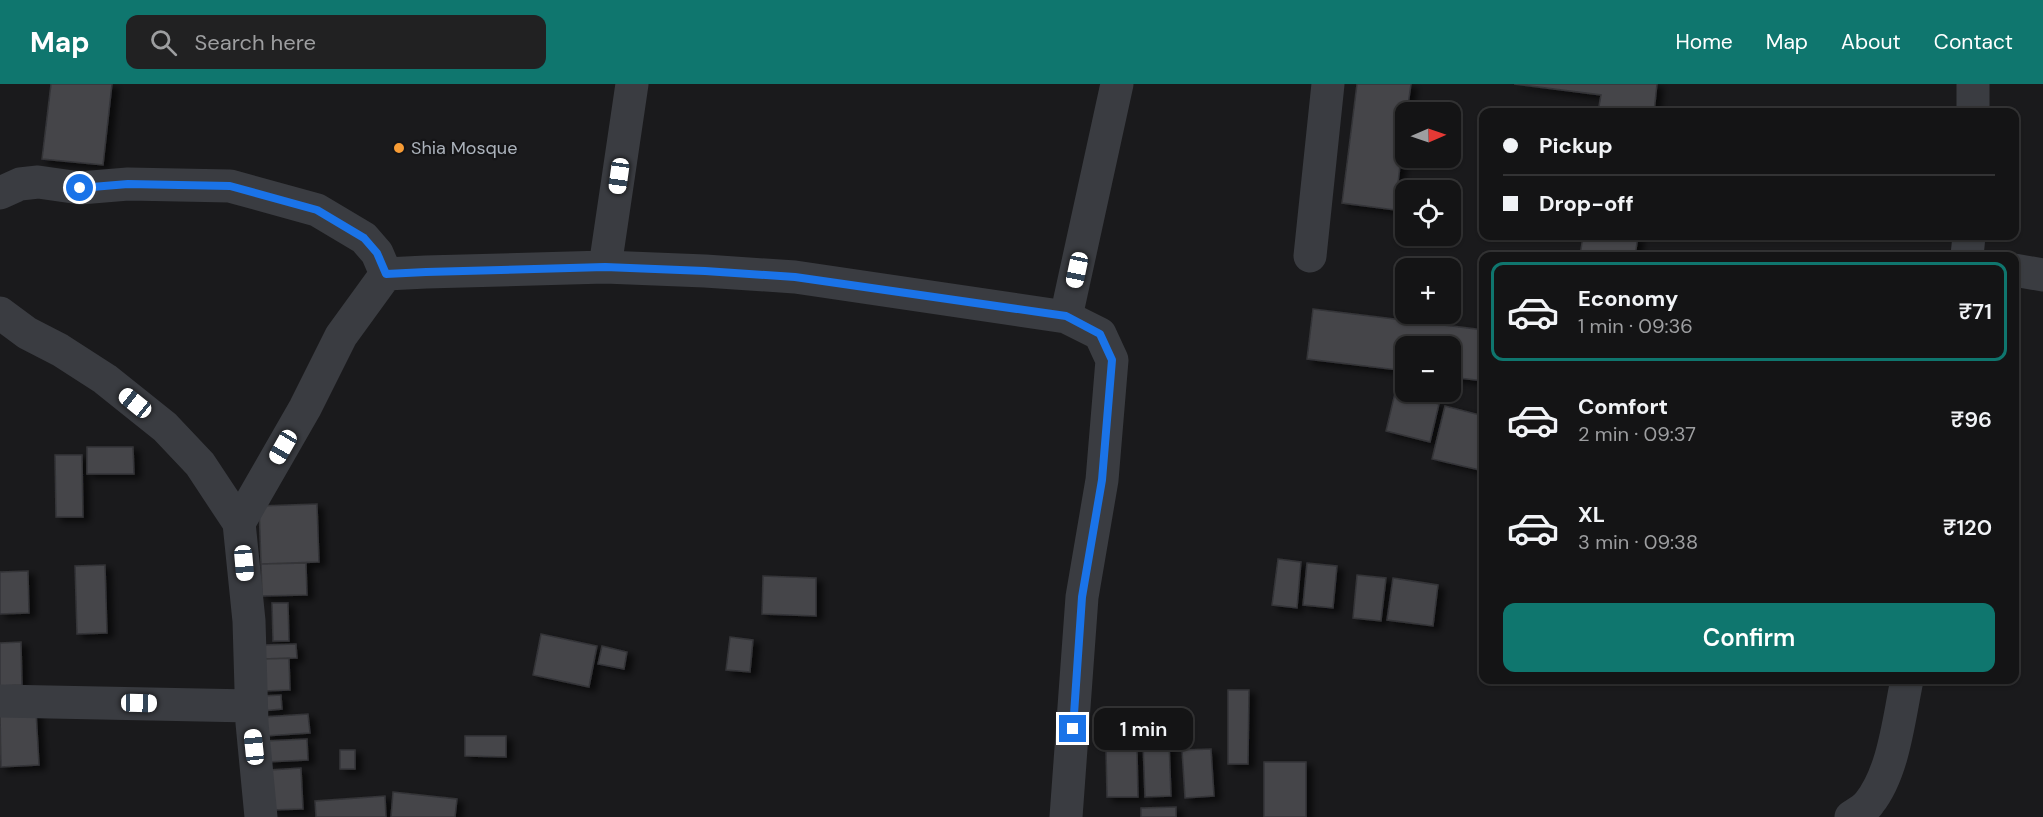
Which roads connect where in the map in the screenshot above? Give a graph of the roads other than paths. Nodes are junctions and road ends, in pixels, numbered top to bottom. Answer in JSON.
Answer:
{"nodes":[{"id":1,"x":632,"y":84,"type":"edge"},
{"id":2,"x":1117,"y":84,"type":"edge"},
{"id":3,"x":1328,"y":84,"type":"edge"},
{"id":4,"x":1973,"y":84,"type":"edge"},
{"id":5,"x":1973,"y":108,"type":"edge"},
{"id":6,"x":0,"y":193,"type":"edge"},
{"id":7,"x":1310,"y":256,"type":"dead end"},
{"id":8,"x":605,"y":267,"type":"junction"},
{"id":9,"x":2019,"y":271,"type":"edge"},
{"id":10,"x":386,"y":274,"type":"junction"},
{"id":11,"x":2043,"y":275,"type":"edge"},
{"id":12,"x":0,"y":313,"type":"edge"},
{"id":13,"x":1066,"y":316,"type":"junction"},
{"id":14,"x":239,"y":523,"type":"junction"},
{"id":15,"x":1906,"y":684,"type":"edge"},
{"id":16,"x":0,"y":701,"type":"edge"},
{"id":17,"x":251,"y":706,"type":"junction"},
{"id":18,"x":261,"y":817,"type":"edge"},
{"id":19,"x":1066,"y":817,"type":"edge"},
{"id":20,"x":1851,"y":817,"type":"edge"}],
"edges":[{"from":1,"to":8,"type":"street"},
{"from":2,"to":13,"type":"street"},
{"from":3,"to":7,"type":"street"},
{"from":4,"to":5,"type":"street"},
{"from":6,"to":10,"type":"street"},
{"from":8,"to":10,"type":"street"},
{"from":8,"to":13,"type":"street"},
{"from":9,"to":11,"type":"street"},
{"from":10,"to":14,"type":"street"},
{"from":12,"to":14,"type":"street"},
{"from":13,"to":19,"type":"street"},
{"from":14,"to":17,"type":"street"},
{"from":15,"to":20,"type":"street"},
{"from":16,"to":17,"type":"street"},
{"from":17,"to":18,"type":"street"}]}
